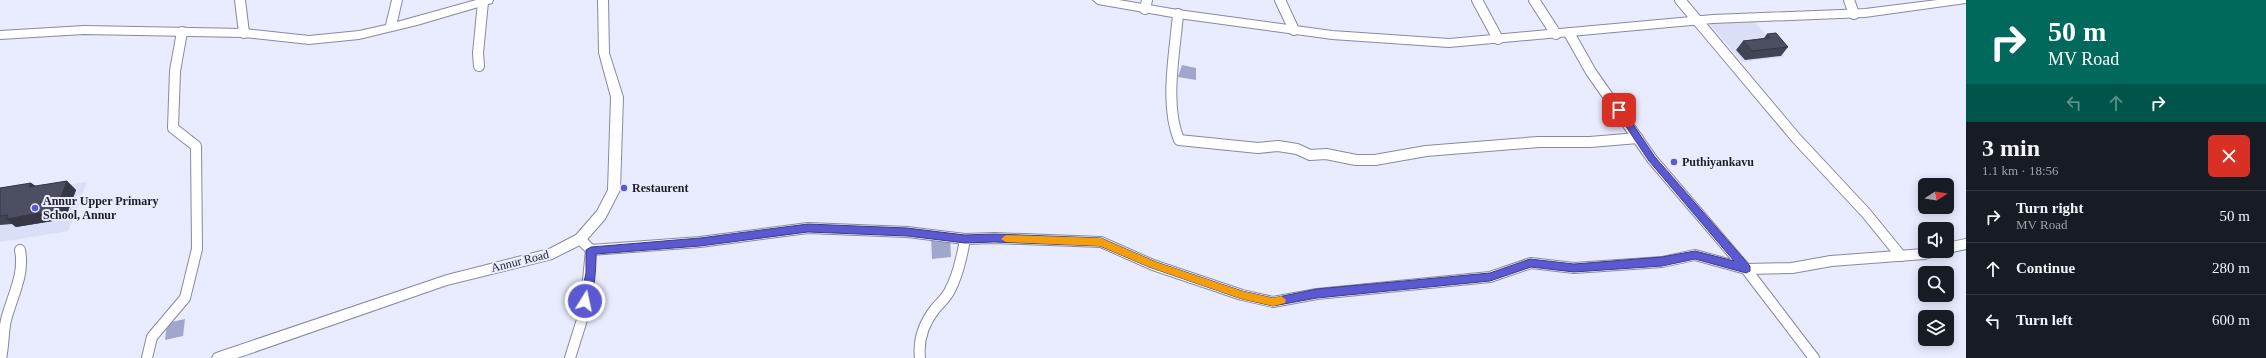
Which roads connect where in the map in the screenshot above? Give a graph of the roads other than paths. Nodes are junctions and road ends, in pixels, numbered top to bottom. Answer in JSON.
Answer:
{"nodes":[{"id":1,"x":240,"y":0,"type":"edge"},
{"id":2,"x":397,"y":0,"type":"edge"},
{"id":3,"x":604,"y":0,"type":"edge"},
{"id":4,"x":1098,"y":0,"type":"edge"},
{"id":5,"x":1280,"y":0,"type":"edge"},
{"id":6,"x":1477,"y":0,"type":"edge"},
{"id":7,"x":1534,"y":0,"type":"edge"},
{"id":8,"x":1680,"y":0,"type":"edge"},
{"id":9,"x":1849,"y":0,"type":"edge"},
{"id":10,"x":1965,"y":0,"type":"edge"},
{"id":11,"x":486,"y":1,"type":"edge"},
{"id":12,"x":1146,"y":4,"type":"edge"},
{"id":13,"x":1178,"y":14,"type":"junction"},
{"id":14,"x":1854,"y":14,"type":"junction"},
{"id":15,"x":1696,"y":20,"type":"junction"},
{"id":16,"x":391,"y":26,"type":"junction"},
{"id":17,"x":1294,"y":30,"type":"junction"},
{"id":18,"x":182,"y":32,"type":"junction"},
{"id":19,"x":244,"y":33,"type":"junction"},
{"id":20,"x":1556,"y":34,"type":"junction"},
{"id":21,"x":1569,"y":34,"type":"junction"},
{"id":22,"x":0,"y":35,"type":"edge"},
{"id":23,"x":1498,"y":39,"type":"junction"},
{"id":24,"x":479,"y":66,"type":"dead end"},
{"id":25,"x":1638,"y":138,"type":"junction"},
{"id":26,"x":580,"y":239,"type":"junction"},
{"id":27,"x":965,"y":239,"type":"junction"},
{"id":28,"x":1966,"y":244,"type":"edge"},
{"id":29,"x":1954,"y":247,"type":"edge"},
{"id":30,"x":20,"y":250,"type":"dead end"},
{"id":31,"x":591,"y":250,"type":"junction"},
{"id":32,"x":1918,"y":254,"type":"edge"},
{"id":33,"x":1901,"y":256,"type":"junction"},
{"id":34,"x":1746,"y":268,"type":"junction"},
{"id":35,"x":1,"y":358,"type":"edge"},
{"id":36,"x":146,"y":358,"type":"edge"},
{"id":37,"x":219,"y":358,"type":"edge"},
{"id":38,"x":570,"y":358,"type":"edge"},
{"id":39,"x":920,"y":358,"type":"edge"},
{"id":40,"x":1814,"y":358,"type":"edge"}],
"edges":[{"from":1,"to":19,"type":"street"},
{"from":2,"to":16,"type":"main road"},
{"from":3,"to":26,"type":"main road","name":"Annur Road"},
{"from":4,"to":12,"type":"main road"},
{"from":5,"to":17,"type":"street"},
{"from":6,"to":23,"type":"street"},
{"from":7,"to":20,"type":"street"},
{"from":8,"to":15,"type":"street"},
{"from":9,"to":14,"type":"street"},
{"from":10,"to":14,"type":"main road"},
{"from":11,"to":16,"type":"main road"},
{"from":11,"to":24,"type":"street"},
{"from":12,"to":13,"type":"main road"},
{"from":13,"to":17,"type":"main road"},
{"from":13,"to":25,"type":"street"},
{"from":14,"to":15,"type":"main road"},
{"from":15,"to":21,"type":"main road"},
{"from":15,"to":33,"type":"street"},
{"from":16,"to":19,"type":"main road"},
{"from":17,"to":23,"type":"main road"},
{"from":18,"to":19,"type":"main road"},
{"from":18,"to":22,"type":"main road"},
{"from":18,"to":36,"type":"street"},
{"from":20,"to":21,"type":"main road"},
{"from":20,"to":23,"type":"main road"},
{"from":21,"to":25,"type":"street"},
{"from":25,"to":34,"type":"street"},
{"from":26,"to":31,"type":"street"},
{"from":26,"to":37,"type":"main road","name":"Annur Road"},
{"from":27,"to":31,"type":"street"},
{"from":27,"to":34,"type":"street"},
{"from":27,"to":39,"type":"street"},
{"from":28,"to":29,"type":"street"},
{"from":30,"to":35,"type":"street"},
{"from":31,"to":38,"type":"street"},
{"from":32,"to":33,"type":"street"},
{"from":33,"to":34,"type":"street"},
{"from":34,"to":40,"type":"street"}]}
